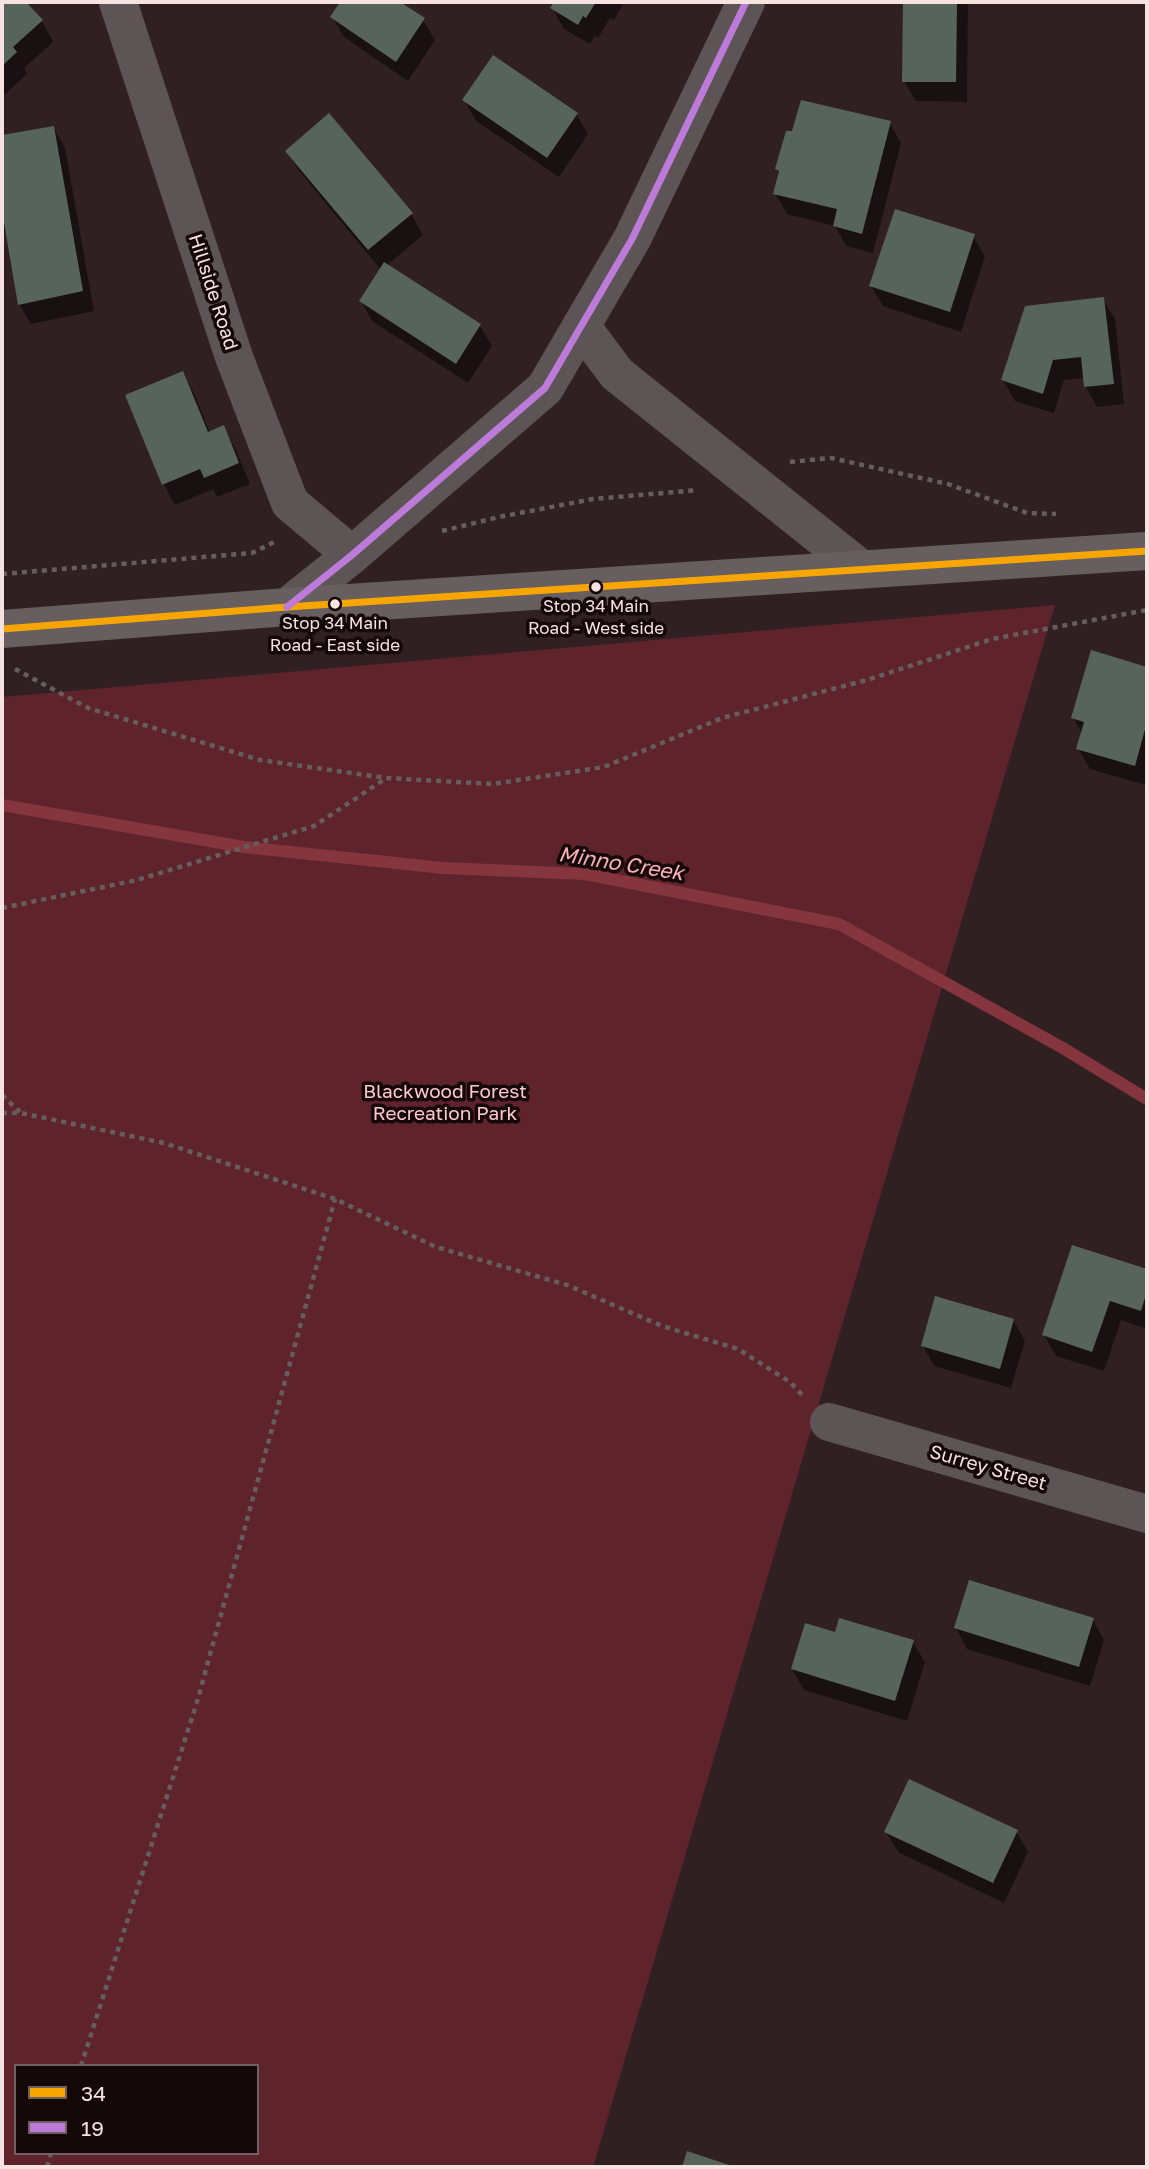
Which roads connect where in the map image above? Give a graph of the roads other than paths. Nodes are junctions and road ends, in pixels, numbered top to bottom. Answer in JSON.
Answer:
{"nodes":[{"id":1,"x":118,"y":2,"type":"edge"},
{"id":2,"x":746,"y":2,"type":"edge"},
{"id":3,"x":581,"y":326,"type":"junction"},
{"id":4,"x":1147,"y":551,"type":"edge"},
{"id":5,"x":352,"y":555,"type":"junction"},
{"id":6,"x":860,"y":568,"type":"junction"},
{"id":7,"x":287,"y":607,"type":"junction"},
{"id":8,"x":3,"y":646,"type":"edge"},
{"id":9,"x":829,"y":1422,"type":"road end"},
{"id":10,"x":1147,"y":1514,"type":"edge"}],
"edges":[{"from":1,"to":5,"type":"street","name":"Hillside Road"},
{"from":2,"to":3,"type":"street"},
{"from":3,"to":5,"type":"street"},
{"from":3,"to":6,"type":"street"},
{"from":4,"to":6,"type":"main road"},
{"from":5,"to":7,"type":"street"},
{"from":6,"to":7,"type":"main road"},
{"from":7,"to":8,"type":"main road"},
{"from":9,"to":10,"type":"street","name":"Surrey Street"}]}
